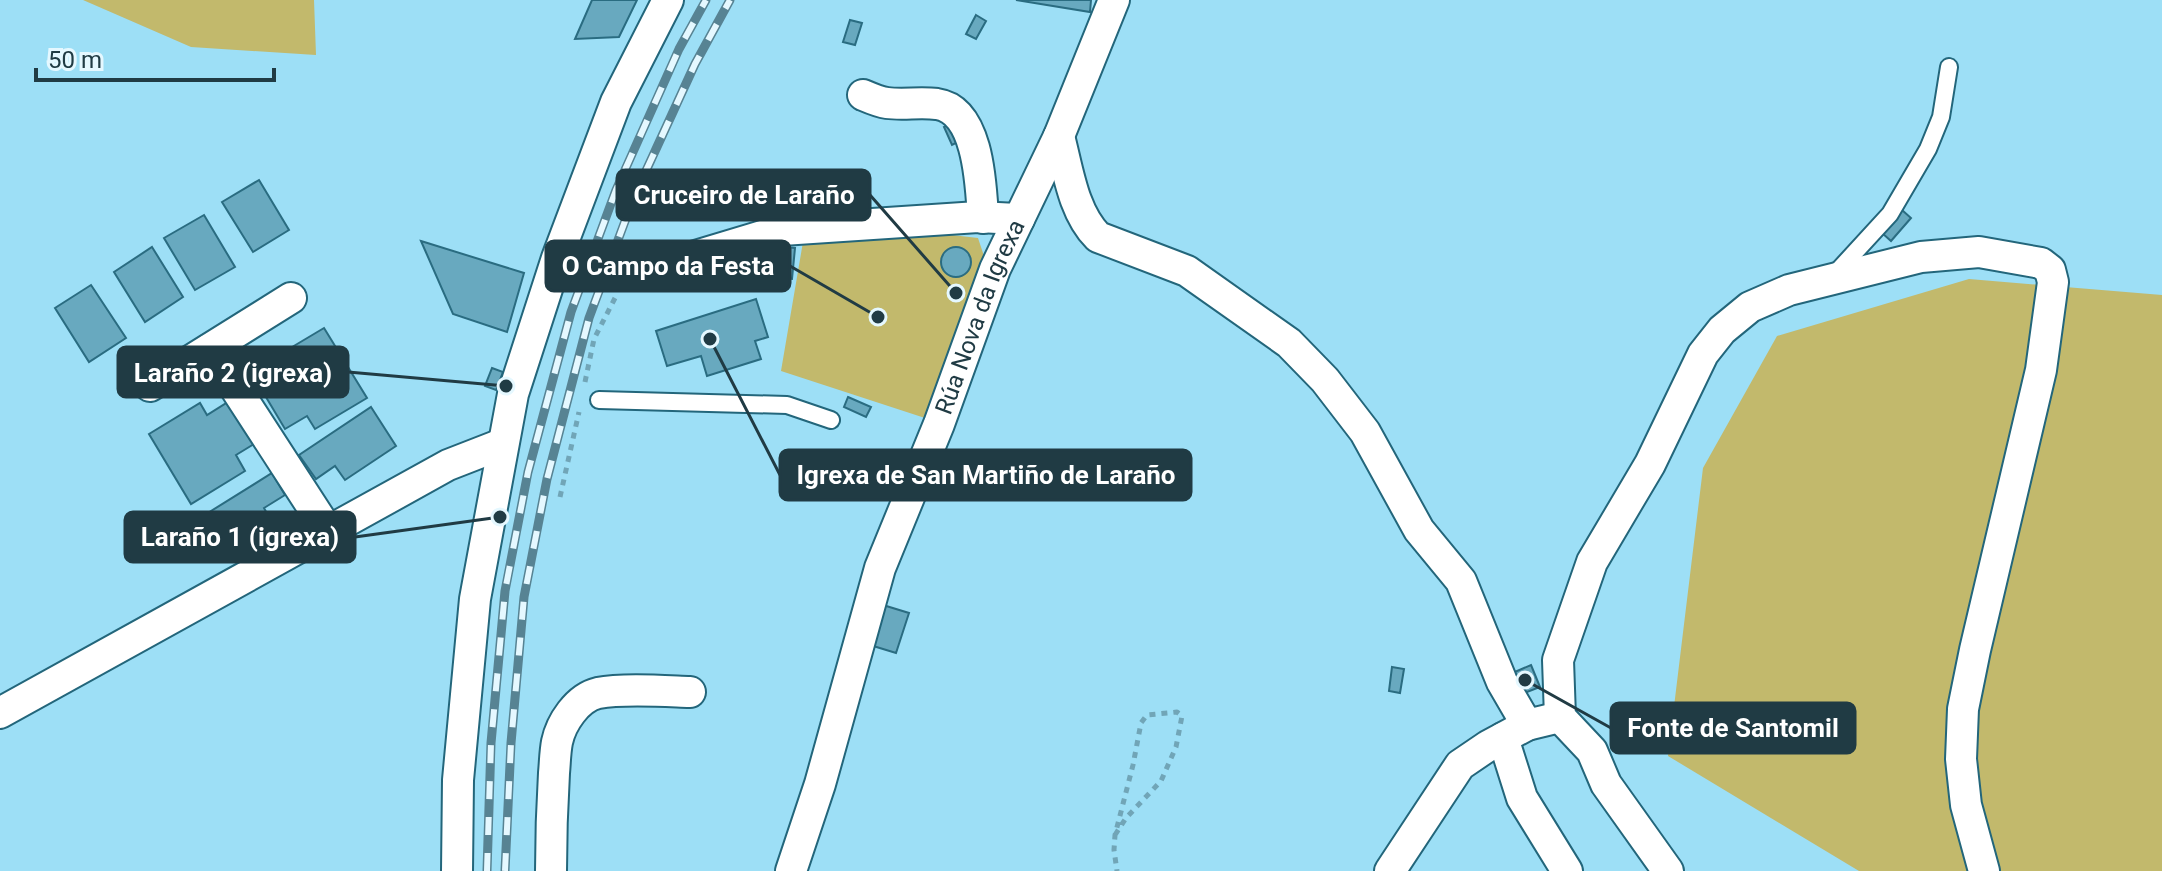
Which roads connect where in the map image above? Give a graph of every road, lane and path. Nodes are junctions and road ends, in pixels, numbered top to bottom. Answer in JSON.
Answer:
{"nodes":[{"id":1,"x":668,"y":0,"type":"edge"},
{"id":2,"x":1114,"y":0,"type":"edge"},
{"id":3,"x":1949,"y":67,"type":"dead end"},
{"id":4,"x":863,"y":95,"type":"dead end"},
{"id":5,"x":1059,"y":136,"type":"junction"},
{"id":6,"x":983,"y":218,"type":"junction"},
{"id":7,"x":1019,"y":219,"type":"junction"},
{"id":8,"x":628,"y":273,"type":"joint"},
{"id":9,"x":1830,"y":279,"type":"junction"},
{"id":10,"x":291,"y":298,"type":"dead end"},
{"id":11,"x":210,"y":349,"type":"junction"},
{"id":12,"x":585,"y":385,"type":"dead end"},
{"id":13,"x":150,"y":386,"type":"dead end"},
{"id":14,"x":591,"y":399,"type":"joint"},
{"id":15,"x":831,"y":420,"type":"dead end"},
{"id":16,"x":502,"y":444,"type":"junction"},
{"id":17,"x":560,"y":497,"type":"dead end"},
{"id":18,"x":328,"y":531,"type":"junction"},
{"id":19,"x":690,"y":692,"type":"dead end"},
{"id":20,"x":0,"y":713,"type":"edge"},
{"id":21,"x":1560,"y":717,"type":"junction"},
{"id":22,"x":1515,"y":731,"type":"junction"},
{"id":23,"x":1115,"y":835,"type":"junction"},
{"id":24,"x":457,"y":871,"type":"edge"},
{"id":25,"x":551,"y":871,"type":"edge"},
{"id":26,"x":791,"y":871,"type":"edge"},
{"id":27,"x":1117,"y":871,"type":"edge"},
{"id":28,"x":1390,"y":871,"type":"edge"},
{"id":29,"x":1567,"y":871,"type":"edge"},
{"id":30,"x":1668,"y":871,"type":"edge"},
{"id":31,"x":1984,"y":871,"type":"edge"}],
"edges":[{"from":1,"to":16,"type":"street"},
{"from":2,"to":5,"type":"street","name":"Rúa Nova da Igrexa"},
{"from":3,"to":9,"type":"lane"},
{"from":4,"to":6,"type":"street"},
{"from":5,"to":7,"type":"street","name":"Rúa Nova da Igrexa"},
{"from":5,"to":22,"type":"street"},
{"from":6,"to":7,"type":"street"},
{"from":6,"to":8,"type":"street"},
{"from":7,"to":26,"type":"street","name":"Rúa Nova da Igrexa"},
{"from":8,"to":12,"type":"path"},
{"from":9,"to":21,"type":"street"},
{"from":9,"to":31,"type":"street"},
{"from":10,"to":11,"type":"street"},
{"from":11,"to":13,"type":"street"},
{"from":11,"to":18,"type":"street"},
{"from":14,"to":15,"type":"lane"},
{"from":14,"to":17,"type":"path"},
{"from":16,"to":18,"type":"street"},
{"from":16,"to":24,"type":"street"},
{"from":18,"to":20,"type":"street"},
{"from":19,"to":25,"type":"street"},
{"from":21,"to":22,"type":"street"},
{"from":21,"to":30,"type":"street"},
{"from":22,"to":28,"type":"street"},
{"from":22,"to":29,"type":"street"},
{"from":23,"to":23,"type":"path"},
{"from":23,"to":27,"type":"path"}]}
